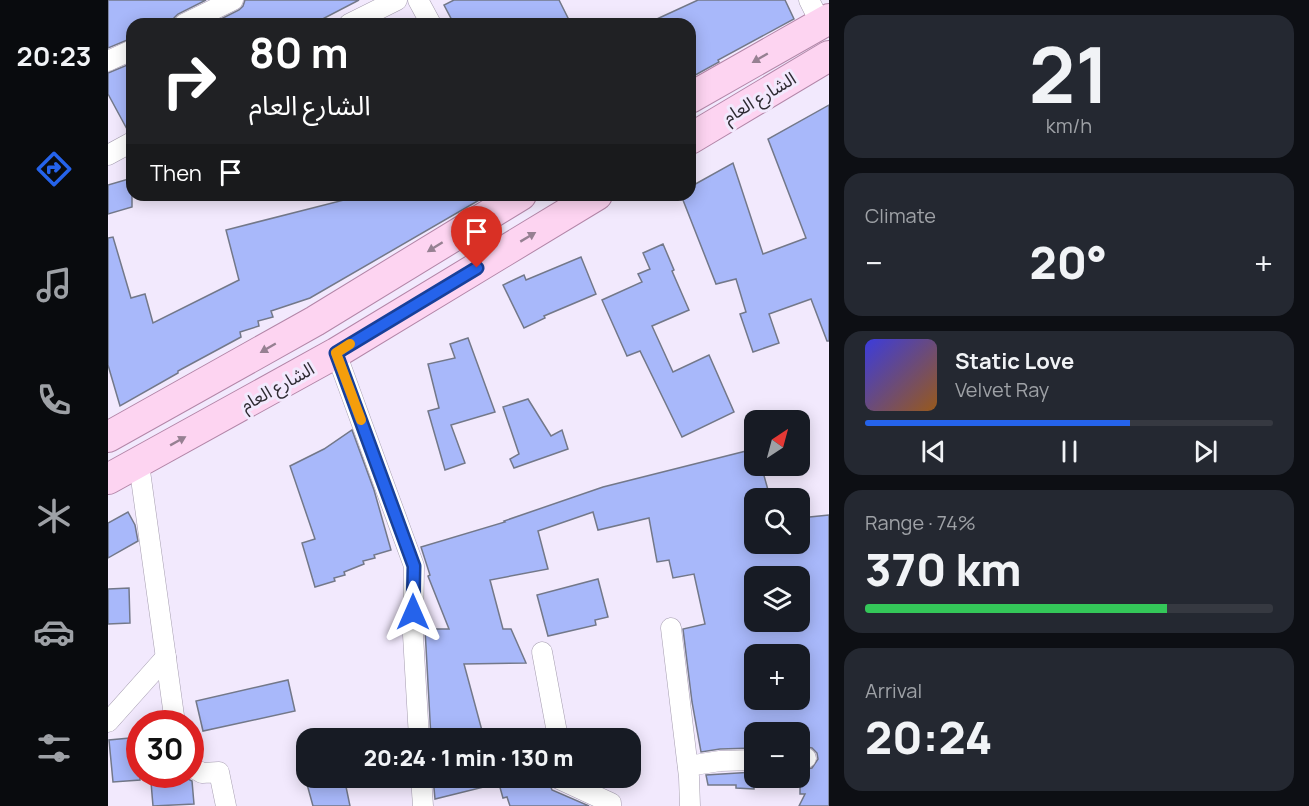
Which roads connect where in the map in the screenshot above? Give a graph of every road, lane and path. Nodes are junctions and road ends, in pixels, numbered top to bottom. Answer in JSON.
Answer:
{"nodes":[{"id":1,"x":232,"y":0,"type":"edge"},
{"id":2,"x":397,"y":0,"type":"edge"},
{"id":3,"x":418,"y":0,"type":"edge"},
{"id":4,"x":196,"y":18,"type":"edge"},
{"id":5,"x":361,"y":18,"type":"edge"},
{"id":6,"x":428,"y":18,"type":"edge"},
{"id":7,"x":815,"y":19,"type":"edge"},
{"id":8,"x":126,"y":53,"type":"edge"},
{"id":9,"x":824,"y":59,"type":"edge"},
{"id":10,"x":108,"y":62,"type":"edge"},
{"id":11,"x":696,"y":94,"type":"edge"},
{"id":12,"x":696,"y":135,"type":"edge"},
{"id":13,"x":126,"y":145,"type":"edge"},
{"id":14,"x":108,"y":155,"type":"edge"},
{"id":15,"x":510,"y":201,"type":"edge"},
{"id":16,"x":587,"y":201,"type":"edge"},
{"id":17,"x":336,"y":353,"type":"junction"},
{"id":18,"x":108,"y":437,"type":"edge"},
{"id":19,"x":139,"y":464,"type":"junction"},
{"id":20,"x":108,"y":479,"type":"edge"},
{"id":21,"x":671,"y":628,"type":"dead end"},
{"id":22,"x":542,"y":652,"type":"dead end"},
{"id":23,"x":166,"y":657,"type":"junction"},
{"id":24,"x":173,"y":710,"type":"edge"},
{"id":25,"x":108,"y":722,"type":"edge"},
{"id":26,"x":418,"y":728,"type":"edge"},
{"id":27,"x":556,"y":728,"type":"edge"},
{"id":28,"x":744,"y":760,"type":"edge"},
{"id":29,"x":688,"y":766,"type":"junction"},
{"id":30,"x":204,"y":773,"type":"edge"},
{"id":31,"x":422,"y":788,"type":"edge"},
{"id":32,"x":578,"y":788,"type":"edge"},
{"id":33,"x":226,"y":806,"type":"edge"},
{"id":34,"x":423,"y":806,"type":"edge"},
{"id":35,"x":611,"y":806,"type":"edge"},
{"id":36,"x":690,"y":806,"type":"edge"}],
"edges":[{"from":1,"to":4,"type":"street"},
{"from":2,"to":5,"type":"street"},
{"from":3,"to":6,"type":"street"},
{"from":7,"to":9,"type":"main road"},
{"from":7,"to":11,"type":"main road","name":"الشارع العام","one_way":true},
{"from":8,"to":10,"type":"street"},
{"from":9,"to":12,"type":"main road","name":"الشارع العام"},
{"from":13,"to":14,"type":"street"},
{"from":15,"to":18,"type":"main road","name":"الشارع العام","one_way":true},
{"from":17,"to":16,"type":"main road","name":"الشارع العام","one_way":true},
{"from":19,"to":17,"type":"main road","name":"الشارع العام","one_way":true},
{"from":17,"to":26,"type":"street"},
{"from":19,"to":20,"type":"main road","name":"الشارع العام"},
{"from":19,"to":23,"type":"street"},
{"from":21,"to":29,"type":"street"},
{"from":22,"to":27,"type":"street"},
{"from":23,"to":24,"type":"street"},
{"from":23,"to":25,"type":"street"},
{"from":28,"to":29,"type":"street"},
{"from":29,"to":36,"type":"street"},
{"from":30,"to":33,"type":"street"},
{"from":31,"to":34,"type":"street"},
{"from":32,"to":35,"type":"street"}]}
